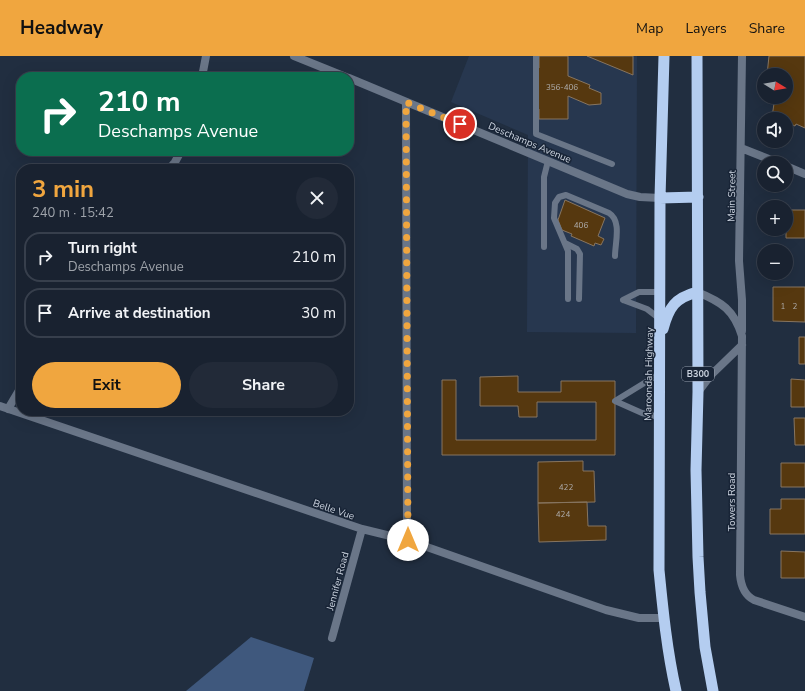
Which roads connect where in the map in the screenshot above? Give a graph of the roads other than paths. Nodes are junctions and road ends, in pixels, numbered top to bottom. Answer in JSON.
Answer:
{"nodes":[{"id":1,"x":206,"y":56,"type":"edge"},
{"id":2,"x":294,"y":56,"type":"edge"},
{"id":3,"x":536,"y":56,"type":"edge"},
{"id":4,"x":664,"y":56,"type":"edge"},
{"id":5,"x":697,"y":56,"type":"edge"},
{"id":6,"x":742,"y":56,"type":"edge"},
{"id":7,"x":203,"y":72,"type":"edge"},
{"id":8,"x":334,"y":72,"type":"edge"},
{"id":9,"x":354,"y":80,"type":"edge"},
{"id":10,"x":406,"y":102,"type":"junction"},
{"id":11,"x":741,"y":148,"type":"junction"},
{"id":12,"x":761,"y":156,"type":"edge"},
{"id":13,"x":548,"y":160,"type":"junction"},
{"id":14,"x":612,"y":164,"type":"dead end"},
{"id":15,"x":793,"y":169,"type":"edge"},
{"id":16,"x":805,"y":174,"type":"edge"},
{"id":17,"x":698,"y":197,"type":"junction"},
{"id":18,"x":660,"y":198,"type":"junction"},
{"id":19,"x":564,"y":242,"type":"junction"},
{"id":20,"x":544,"y":247,"type":"dead end"},
{"id":21,"x":615,"y":256,"type":"dead end"},
{"id":22,"x":660,"y":292,"type":"junction"},
{"id":23,"x":697,"y":292,"type":"junction"},
{"id":24,"x":568,"y":299,"type":"dead end"},
{"id":25,"x":579,"y":299,"type":"dead end"},
{"id":26,"x":660,"y":319,"type":"junction"},
{"id":27,"x":742,"y":336,"type":"junction"},
{"id":28,"x":660,"y":339,"type":"junction"},
{"id":29,"x":742,"y":345,"type":"junction"},
{"id":30,"x":660,"y":374,"type":"junction"},
{"id":31,"x":698,"y":392,"type":"junction"},
{"id":32,"x":16,"y":395,"type":"edge"},
{"id":33,"x":0,"y":406,"type":"edge"},
{"id":34,"x":8,"y":409,"type":"junction"},
{"id":35,"x":16,"y":412,"type":"edge"},
{"id":36,"x":29,"y":416,"type":"edge"},
{"id":37,"x":659,"y":417,"type":"junction"},
{"id":38,"x":362,"y":529,"type":"junction"},
{"id":39,"x":408,"y":540,"type":"junction"},
{"id":40,"x":805,"y":617,"type":"edge"},
{"id":41,"x":663,"y":618,"type":"junction"},
{"id":42,"x":332,"y":638,"type":"dead end"},
{"id":43,"x":676,"y":691,"type":"edge"},
{"id":44,"x":713,"y":691,"type":"edge"}],
"edges":[{"from":1,"to":7,"type":"street"},
{"from":2,"to":8,"type":"street"},
{"from":3,"to":14,"type":"lane"},
{"from":4,"to":18,"type":"highway","name":"Maroondah Highway"},
{"from":5,"to":17,"type":"highway","number":"B300"},
{"from":6,"to":11,"type":"street","name":"Main Street"},
{"from":9,"to":10,"type":"street","name":"Deschamps Avenue"},
{"from":10,"to":13,"type":"street","name":"Deschamps Avenue"},
{"from":10,"to":39,"type":"street"},
{"from":11,"to":12,"type":"street"},
{"from":11,"to":27,"type":"street","name":"Main Street"},
{"from":13,"to":18,"type":"street","name":"Deschamps Avenue"},
{"from":13,"to":20,"type":"lane"},
{"from":15,"to":16,"type":"street"},
{"from":17,"to":18,"type":"highway"},
{"from":17,"to":23,"type":"highway","number":"B300"},
{"from":18,"to":22,"type":"highway","name":"Maroondah Highway"},
{"from":19,"to":21,"type":"lane"},
{"from":19,"to":24,"type":"lane"},
{"from":19,"to":25,"type":"lane"},
{"from":22,"to":26,"type":"highway","name":"Maroondah Highway"},
{"from":22,"to":26,"type":"lane"},
{"from":23,"to":27,"type":"street"},
{"from":23,"to":28,"type":"highway"},
{"from":23,"to":31,"type":"highway","number":"B300"},
{"from":26,"to":28,"type":"highway","name":"Maroondah Highway"},
{"from":27,"to":29,"type":"street","name":"Main Street"},
{"from":28,"to":30,"type":"highway","name":"Maroondah Highway"},
{"from":29,"to":31,"type":"street"},
{"from":29,"to":40,"type":"street","name":"Towers Road"},
{"from":30,"to":37,"type":"highway","name":"Maroondah Highway"},
{"from":30,"to":37,"type":"lane"},
{"from":31,"to":44,"type":"highway","number":"B300"},
{"from":32,"to":34,"type":"street"},
{"from":33,"to":34,"type":"street","name":"Belle Vue"},
{"from":34,"to":35,"type":"street","name":"Belle Vue"},
{"from":36,"to":38,"type":"street","name":"Belle Vue"},
{"from":37,"to":41,"type":"highway","name":"Maroondah Highway"},
{"from":38,"to":39,"type":"street","name":"Belle Vue"},
{"from":38,"to":42,"type":"street","name":"Jennifer Road"},
{"from":39,"to":41,"type":"street","name":"Belle Vue"},
{"from":41,"to":43,"type":"highway","name":"Maroondah Highway"}]}
